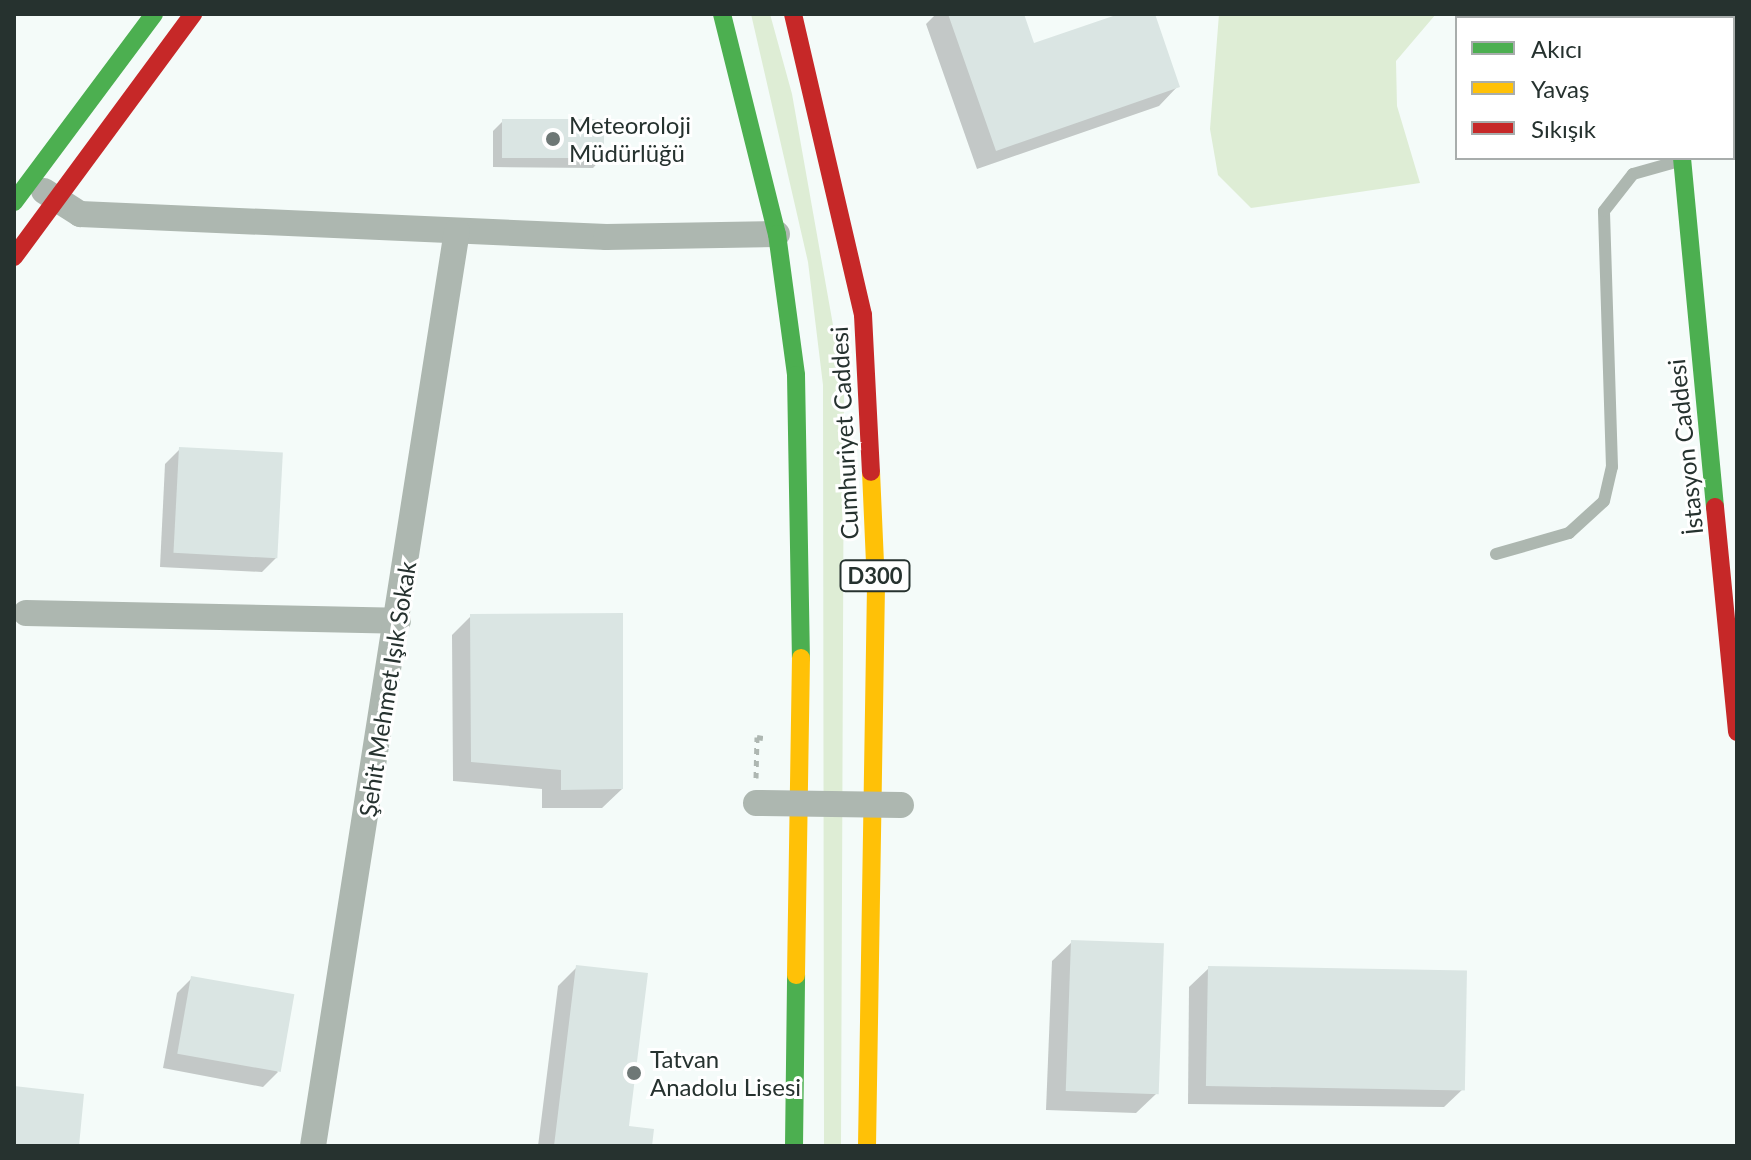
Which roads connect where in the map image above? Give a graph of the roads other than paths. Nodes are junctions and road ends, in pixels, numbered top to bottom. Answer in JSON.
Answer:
{"nodes":[{"id":1,"x":154,"y":14,"type":"edge"},
{"id":2,"x":193,"y":14,"type":"edge"},
{"id":3,"x":722,"y":14,"type":"edge"},
{"id":4,"x":793,"y":14,"type":"edge"},
{"id":5,"x":1679,"y":160,"type":"edge"},
{"id":6,"x":1682,"y":160,"type":"edge"},
{"id":7,"x":22,"y":192,"type":"edge"},
{"id":8,"x":57,"y":200,"type":"junction"},
{"id":9,"x":457,"y":231,"type":"junction"},
{"id":10,"x":777,"y":234,"type":"junction"},
{"id":11,"x":14,"y":257,"type":"edge"},
{"id":12,"x":1496,"y":554,"type":"dead end"},
{"id":13,"x":26,"y":613,"type":"dead end"},
{"id":14,"x":398,"y":621,"type":"junction"},
{"id":15,"x":1737,"y":732,"type":"edge"},
{"id":16,"x":756,"y":803,"type":"road end"},
{"id":17,"x":901,"y":805,"type":"dead end"},
{"id":18,"x":313,"y":1146,"type":"edge"},
{"id":19,"x":794,"y":1146,"type":"edge"},
{"id":20,"x":867,"y":1146,"type":"edge"}],
"edges":[{"from":1,"to":7,"type":"main road"},
{"from":2,"to":8,"type":"main road"},
{"from":3,"to":10,"type":"main road","name":"Cumhuriyet Caddesi"},
{"from":4,"to":20,"type":"main road","name":"Cumhuriyet Caddesi","number":"D300"},
{"from":5,"to":12,"type":"lane"},
{"from":6,"to":15,"type":"main road","name":"İstasyon Caddesi"},
{"from":7,"to":8,"type":"street"},
{"from":8,"to":9,"type":"street"},
{"from":8,"to":11,"type":"main road"},
{"from":9,"to":10,"type":"street"},
{"from":9,"to":14,"type":"street","name":"Şehit Mehmet Işık Sokak"},
{"from":10,"to":19,"type":"main road","name":"Cumhuriyet Caddesi"},
{"from":13,"to":14,"type":"street"},
{"from":14,"to":18,"type":"street","name":"Şehit Mehmet Işık Sokak"},
{"from":16,"to":17,"type":"street","bridge":true}]}
